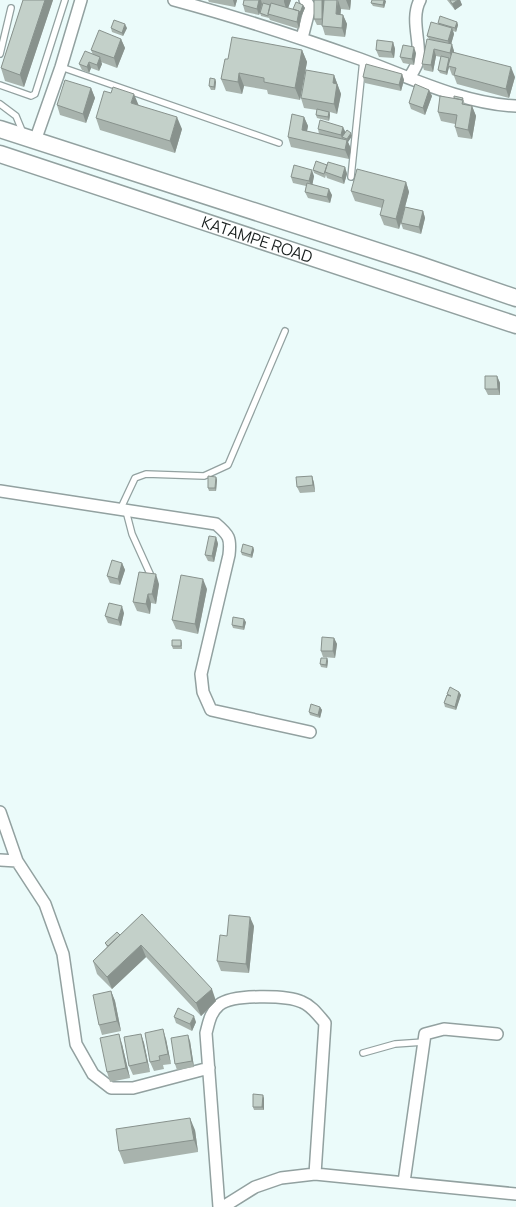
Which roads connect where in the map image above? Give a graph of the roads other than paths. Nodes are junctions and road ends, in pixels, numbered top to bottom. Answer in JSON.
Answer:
{"nodes":[{"id":1,"x":65,"y":0,"type":"edge"},
{"id":2,"x":174,"y":0,"type":"edge"},
{"id":3,"x":305,"y":0,"type":"edge"},
{"id":4,"x":420,"y":0,"type":"edge"},
{"id":5,"x":83,"y":1,"type":"edge"},
{"id":6,"x":201,"y":3,"type":"edge"},
{"id":7,"x":12,"y":8,"type":"dead end"},
{"id":8,"x":302,"y":38,"type":"junction"},
{"id":9,"x":0,"y":54,"type":"edge"},
{"id":10,"x":363,"y":60,"type":"junction"},
{"id":11,"x":61,"y":67,"type":"junction"},
{"id":12,"x":409,"y":78,"type":"junction"},
{"id":13,"x":0,"y":85,"type":"edge"},
{"id":14,"x":0,"y":104,"type":"edge"},
{"id":15,"x":516,"y":106,"type":"edge"},
{"id":16,"x":0,"y":129,"type":"edge"},
{"id":17,"x":30,"y":139,"type":"junction"},
{"id":18,"x":279,"y":143,"type":"dead end"},
{"id":19,"x":0,"y":154,"type":"edge"},
{"id":20,"x":351,"y":177,"type":"dead end"},
{"id":21,"x":516,"y":298,"type":"edge"},
{"id":22,"x":516,"y":325,"type":"edge"},
{"id":23,"x":285,"y":331,"type":"dead end"},
{"id":24,"x":0,"y":492,"type":"edge"},
{"id":25,"x":123,"y":510,"type":"junction"},
{"id":26,"x":151,"y":576,"type":"edge"},
{"id":27,"x":310,"y":732,"type":"dead end"},
{"id":28,"x":0,"y":812,"type":"edge"},
{"id":29,"x":0,"y":860,"type":"edge"},
{"id":30,"x":17,"y":861,"type":"junction"},
{"id":31,"x":497,"y":1034,"type":"dead end"},
{"id":32,"x":424,"y":1042,"type":"junction"},
{"id":33,"x":363,"y":1053,"type":"dead end"},
{"id":34,"x":209,"y":1068,"type":"junction"},
{"id":35,"x":316,"y":1174,"type":"junction"},
{"id":36,"x":404,"y":1182,"type":"junction"},
{"id":37,"x":516,"y":1194,"type":"edge"},
{"id":38,"x":221,"y":1207,"type":"edge"}],
"edges":[{"from":1,"to":13,"type":"lane"},
{"from":2,"to":6,"type":"street"},
{"from":3,"to":8,"type":"street"},
{"from":4,"to":12,"type":"street"},
{"from":5,"to":11,"type":"street"},
{"from":6,"to":8,"type":"street"},
{"from":7,"to":9,"type":"lane"},
{"from":8,"to":10,"type":"street"},
{"from":10,"to":12,"type":"street"},
{"from":10,"to":20,"type":"lane"},
{"from":11,"to":17,"type":"street"},
{"from":11,"to":18,"type":"lane"},
{"from":12,"to":15,"type":"street"},
{"from":14,"to":17,"type":"lane"},
{"from":16,"to":17,"type":"main road","name":"KATAMPE ROAD"},
{"from":17,"to":21,"type":"main road","name":"KATAMPE ROAD"},
{"from":19,"to":22,"type":"main road","name":"KATAMPE ROAD"},
{"from":23,"to":25,"type":"lane"},
{"from":24,"to":25,"type":"street"},
{"from":25,"to":26,"type":"lane"},
{"from":25,"to":27,"type":"street"},
{"from":28,"to":30,"type":"street"},
{"from":29,"to":30,"type":"street"},
{"from":30,"to":34,"type":"street"},
{"from":31,"to":32,"type":"street"},
{"from":32,"to":33,"type":"lane"},
{"from":32,"to":36,"type":"street"},
{"from":34,"to":35,"type":"street"},
{"from":34,"to":38,"type":"street"},
{"from":35,"to":36,"type":"street"},
{"from":35,"to":38,"type":"street"},
{"from":36,"to":37,"type":"street"}]}
